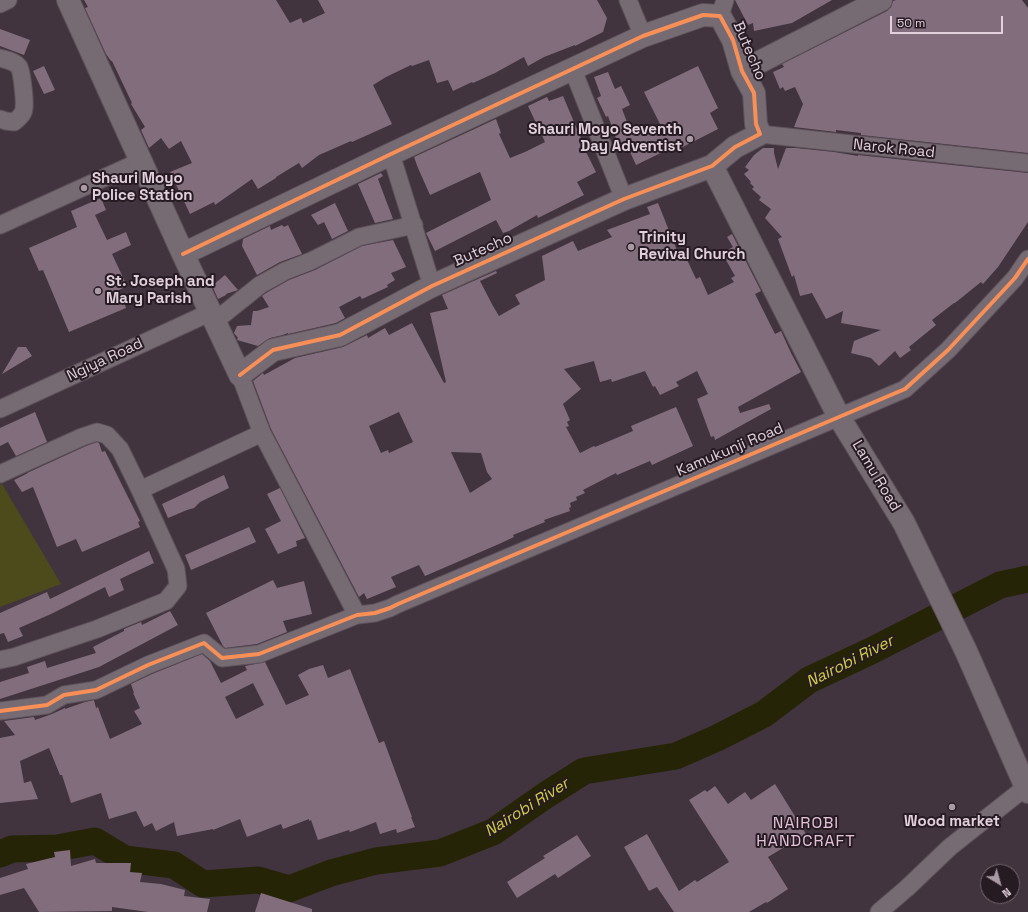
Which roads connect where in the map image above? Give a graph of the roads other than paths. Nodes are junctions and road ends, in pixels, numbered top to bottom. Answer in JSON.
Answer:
{"nodes":[{"id":1,"x":8,"y":0,"type":"edge"},
{"id":2,"x":68,"y":0,"type":"edge"},
{"id":3,"x":628,"y":0,"type":"edge"},
{"id":4,"x":881,"y":0,"type":"edge"},
{"id":5,"x":0,"y":4,"type":"edge"},
{"id":6,"x":723,"y":8,"type":"edge"},
{"id":7,"x":643,"y":36,"type":"junction"},
{"id":8,"x":0,"y":58,"type":"edge"},
{"id":9,"x":573,"y":70,"type":"junction"},
{"id":10,"x":742,"y":71,"type":"junction"},
{"id":11,"x":0,"y":119,"type":"edge"},
{"id":12,"x":760,"y":134,"type":"junction"},
{"id":13,"x":391,"y":154,"type":"junction"},
{"id":14,"x":141,"y":161,"type":"junction"},
{"id":15,"x":1028,"y":163,"type":"edge"},
{"id":16,"x":712,"y":166,"type":"junction"},
{"id":17,"x":624,"y":199,"type":"junction"},
{"id":18,"x":0,"y":225,"type":"edge"},
{"id":19,"x":414,"y":225,"type":"junction"},
{"id":20,"x":183,"y":254,"type":"junction"},
{"id":21,"x":1028,"y":259,"type":"edge"},
{"id":22,"x":432,"y":286,"type":"junction"},
{"id":23,"x":213,"y":317,"type":"junction"},
{"id":24,"x":240,"y":375,"type":"junction"},
{"id":25,"x":0,"y":409,"type":"edge"},
{"id":26,"x":839,"y":417,"type":"junction"},
{"id":27,"x":262,"y":433,"type":"junction"},
{"id":28,"x":0,"y":474,"type":"edge"},
{"id":29,"x":140,"y":490,"type":"junction"},
{"id":30,"x":357,"y":615,"type":"junction"},
{"id":31,"x":0,"y":660,"type":"edge"},
{"id":32,"x":0,"y":711,"type":"edge"},
{"id":33,"x":1025,"y":780,"type":"edge"},
{"id":34,"x":879,"y":912,"type":"edge"}],
"edges":[{"from":1,"to":5,"type":"street"},
{"from":2,"to":14,"type":"street"},
{"from":3,"to":7,"type":"street"},
{"from":4,"to":10,"type":"street"},
{"from":6,"to":7,"type":"street","name":"Butecho"},
{"from":6,"to":10,"type":"street","name":"Butecho"},
{"from":7,"to":9,"type":"street","name":"Butecho"},
{"from":8,"to":11,"type":"street"},
{"from":9,"to":13,"type":"street","name":"Butecho"},
{"from":9,"to":17,"type":"street"},
{"from":10,"to":12,"type":"street","name":"Butecho"},
{"from":12,"to":15,"type":"street","name":"Narok Road"},
{"from":12,"to":16,"type":"street","name":"Butecho"},
{"from":13,"to":19,"type":"street"},
{"from":13,"to":20,"type":"street","name":"Butecho"},
{"from":14,"to":18,"type":"street"},
{"from":14,"to":20,"type":"street"},
{"from":16,"to":17,"type":"street","name":"Butecho"},
{"from":16,"to":26,"type":"street","name":"Lamu Road"},
{"from":17,"to":22,"type":"street","name":"Butecho"},
{"from":19,"to":22,"type":"street"},
{"from":19,"to":23,"type":"street","name":"Ngiya Road"},
{"from":20,"to":23,"type":"street"},
{"from":21,"to":26,"type":"street","name":"Kamukunji Road"},
{"from":22,"to":24,"type":"street","name":"Butecho"},
{"from":23,"to":24,"type":"street"},
{"from":23,"to":25,"type":"street","name":"Ngiya Road"},
{"from":24,"to":27,"type":"street"},
{"from":26,"to":30,"type":"street","name":"Kamukunji Road"},
{"from":26,"to":33,"type":"street","name":"Lamu Road"},
{"from":27,"to":29,"type":"street"},
{"from":27,"to":30,"type":"street"},
{"from":28,"to":29,"type":"street"},
{"from":29,"to":31,"type":"street"},
{"from":30,"to":32,"type":"street","name":"Kamukunji Road"},
{"from":33,"to":34,"type":"street"}]}
